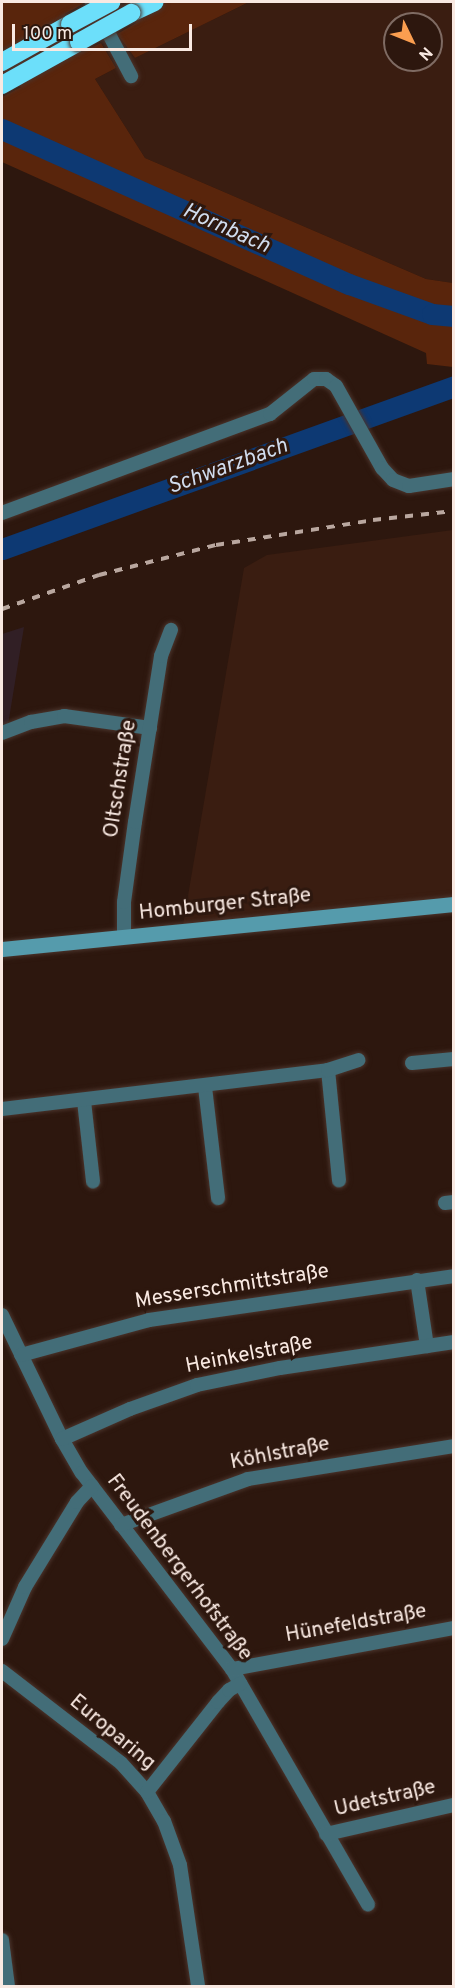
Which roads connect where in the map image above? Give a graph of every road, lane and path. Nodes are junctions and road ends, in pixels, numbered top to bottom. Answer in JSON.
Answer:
{"nodes":[{"id":1,"x":92,"y":2,"type":"edge"},
{"id":2,"x":111,"y":2,"type":"edge"},
{"id":3,"x":155,"y":2,"type":"edge"},
{"id":4,"x":2,"y":62,"type":"edge"},
{"id":5,"x":131,"y":76,"type":"dead end"},
{"id":6,"x":4,"y":83,"type":"edge"},
{"id":7,"x":453,"y":479,"type":"edge"},
{"id":8,"x":2,"y":513,"type":"edge"},
{"id":9,"x":171,"y":630,"type":"dead end"},
{"id":10,"x":150,"y":728,"type":"junction"},
{"id":11,"x":2,"y":733,"type":"edge"},
{"id":12,"x":453,"y":904,"type":"edge"},
{"id":13,"x":123,"y":936,"type":"junction"},
{"id":14,"x":2,"y":949,"type":"edge"},
{"id":15,"x":453,"y":1059,"type":"edge"},
{"id":16,"x":358,"y":1060,"type":"dead end"},
{"id":17,"x":412,"y":1063,"type":"dead end"},
{"id":18,"x":328,"y":1070,"type":"junction"},
{"id":19,"x":205,"y":1087,"type":"junction"},
{"id":20,"x":84,"y":1101,"type":"junction"},
{"id":21,"x":2,"y":1109,"type":"edge"},
{"id":22,"x":339,"y":1179,"type":"dead end"},
{"id":23,"x":93,"y":1181,"type":"dead end"},
{"id":24,"x":218,"y":1198,"type":"dead end"},
{"id":25,"x":453,"y":1276,"type":"edge"},
{"id":26,"x":417,"y":1280,"type":"junction"},
{"id":27,"x":4,"y":1325,"type":"edge"},
{"id":28,"x":453,"y":1342,"type":"edge"},
{"id":29,"x":427,"y":1346,"type":"junction"},
{"id":30,"x":21,"y":1355,"type":"junction"},
{"id":31,"x":62,"y":1439,"type":"junction"},
{"id":32,"x":453,"y":1446,"type":"edge"},
{"id":33,"x":92,"y":1486,"type":"junction"},
{"id":34,"x":121,"y":1526,"type":"junction"},
{"id":35,"x":453,"y":1628,"type":"edge"},
{"id":36,"x":2,"y":1639,"type":"edge"},
{"id":37,"x":232,"y":1669,"type":"junction"},
{"id":38,"x":2,"y":1671,"type":"edge"},
{"id":39,"x":240,"y":1684,"type":"junction"},
{"id":40,"x":147,"y":1792,"type":"junction"},
{"id":41,"x":453,"y":1805,"type":"edge"},
{"id":42,"x":326,"y":1834,"type":"junction"},
{"id":43,"x":368,"y":1905,"type":"dead end"},
{"id":44,"x":2,"y":1940,"type":"edge"},
{"id":45,"x":8,"y":1986,"type":"edge"},
{"id":46,"x":198,"y":1986,"type":"edge"}],
"edges":[{"from":1,"to":5,"type":"street"},
{"from":2,"to":4,"type":"highway","bridge":true},
{"from":3,"to":6,"type":"highway","bridge":true},
{"from":7,"to":8,"type":"street"},
{"from":9,"to":10,"type":"street","name":"Oltschstraße"},
{"from":10,"to":11,"type":"street"},
{"from":10,"to":13,"type":"street","name":"Oltschstraße"},
{"from":12,"to":13,"type":"main road","name":"Homburger Straße"},
{"from":13,"to":14,"type":"main road","name":"Homburger Straße"},
{"from":15,"to":17,"type":"street"},
{"from":16,"to":18,"type":"street"},
{"from":18,"to":19,"type":"street"},
{"from":18,"to":22,"type":"street"},
{"from":19,"to":20,"type":"street"},
{"from":19,"to":24,"type":"street"},
{"from":20,"to":21,"type":"street"},
{"from":20,"to":23,"type":"street"},
{"from":25,"to":26,"type":"street","name":"Messerschmittstraße"},
{"from":26,"to":29,"type":"street"},
{"from":26,"to":30,"type":"street","name":"Messerschmittstraße"},
{"from":27,"to":30,"type":"street","name":"Freudenbergerhofstraße"},
{"from":28,"to":29,"type":"street","name":"Heinkelstraße"},
{"from":29,"to":31,"type":"street","name":"Heinkelstraße"},
{"from":30,"to":31,"type":"street","name":"Freudenbergerhofstraße"},
{"from":31,"to":33,"type":"street","name":"Freudenbergerhofstraße"},
{"from":32,"to":34,"type":"street","name":"Köhlstraße"},
{"from":33,"to":34,"type":"street","name":"Freudenbergerhofstraße"},
{"from":33,"to":36,"type":"street"},
{"from":34,"to":37,"type":"street","name":"Freudenbergerhofstraße"},
{"from":35,"to":37,"type":"street","name":"Hünefeldstraße"},
{"from":37,"to":39,"type":"street","name":"Freudenbergerhofstraße"},
{"from":38,"to":40,"type":"street","name":"Europaring"},
{"from":39,"to":40,"type":"street"},
{"from":39,"to":42,"type":"street","name":"Freudenbergerhofstraße"},
{"from":40,"to":46,"type":"street","name":"Europaring"},
{"from":41,"to":42,"type":"street","name":"Udetstraße"},
{"from":42,"to":43,"type":"street","name":"Freudenbergerhofstraße"},
{"from":44,"to":45,"type":"street"}]}
